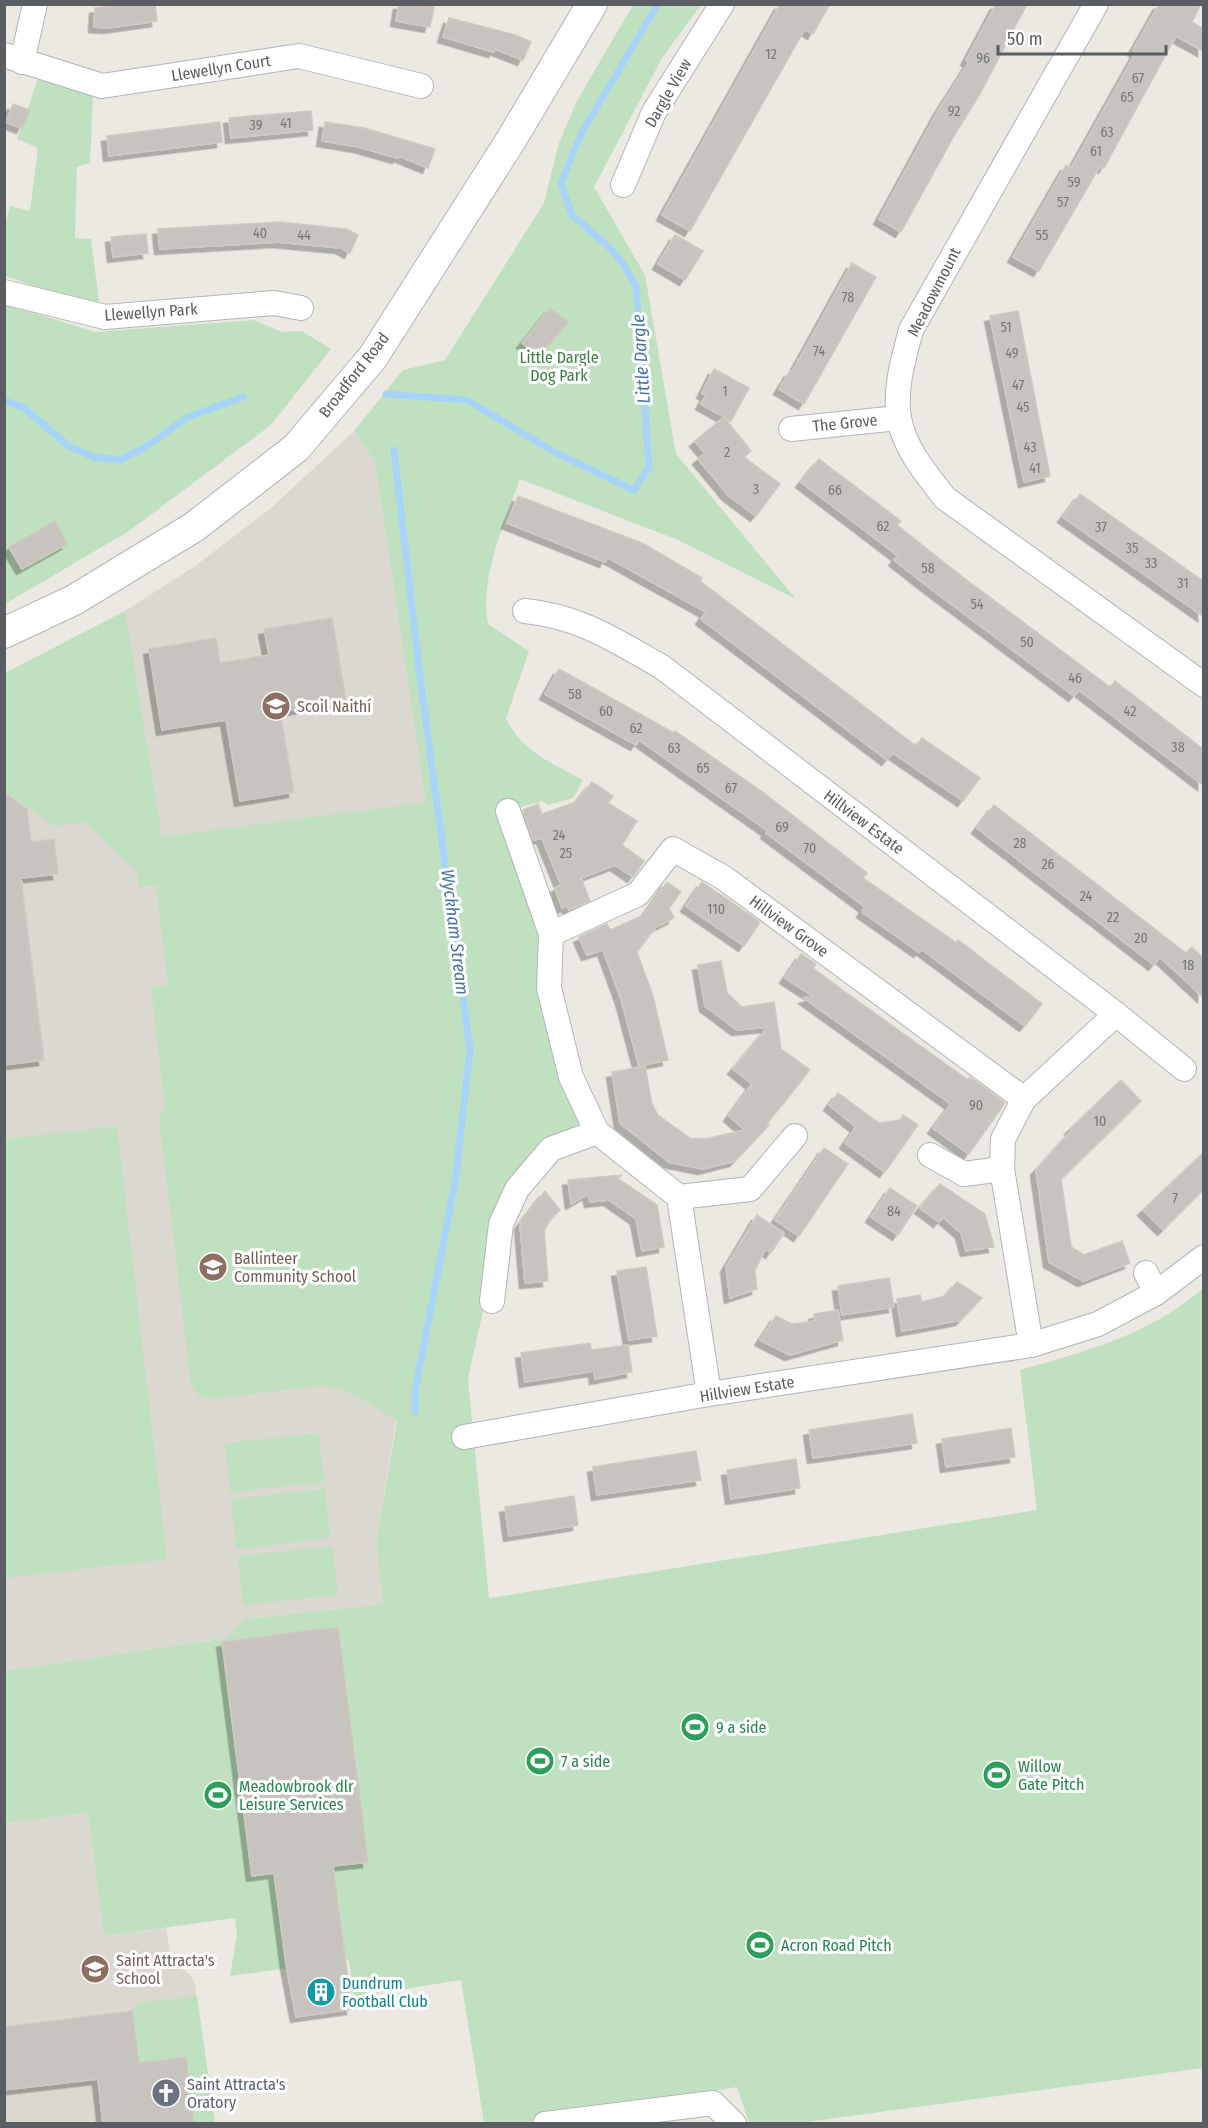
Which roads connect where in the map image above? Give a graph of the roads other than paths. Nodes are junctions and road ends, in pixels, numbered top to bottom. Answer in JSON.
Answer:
{"nodes":[{"id":1,"x":34,"y":4,"type":"edge"},
{"id":2,"x":592,"y":4,"type":"edge"},
{"id":3,"x":722,"y":4,"type":"edge"},
{"id":4,"x":1096,"y":4,"type":"edge"},
{"id":5,"x":13,"y":58,"type":"edge"},
{"id":6,"x":421,"y":86,"type":"dead end"},
{"id":7,"x":623,"y":186,"type":"dead end"},
{"id":8,"x":4,"y":292,"type":"edge"},
{"id":9,"x":301,"y":308,"type":"dead end"},
{"id":10,"x":898,"y":418,"type":"junction"},
{"id":11,"x":791,"y":429,"type":"dead end"},
{"id":12,"x":525,"y":611,"type":"dead end"},
{"id":13,"x":4,"y":633,"type":"edge"},
{"id":14,"x":1203,"y":685,"type":"edge"},
{"id":15,"x":508,"y":811,"type":"dead end"},
{"id":16,"x":551,"y":934,"type":"junction"},
{"id":17,"x":1116,"y":1014,"type":"junction"},
{"id":18,"x":1184,"y":1070,"type":"dead end"},
{"id":19,"x":1024,"y":1099,"type":"junction"},
{"id":20,"x":597,"y":1132,"type":"junction"},
{"id":21,"x":795,"y":1136,"type":"dead end"},
{"id":22,"x":930,"y":1155,"type":"dead end"},
{"id":23,"x":1002,"y":1169,"type":"junction"},
{"id":24,"x":679,"y":1197,"type":"junction"},
{"id":25,"x":1203,"y":1257,"type":"edge"},
{"id":26,"x":492,"y":1301,"type":"dead end"},
{"id":27,"x":1031,"y":1345,"type":"junction"},
{"id":28,"x":709,"y":1394,"type":"junction"},
{"id":29,"x":464,"y":1437,"type":"dead end"},
{"id":30,"x":545,"y":2124,"type":"edge"},
{"id":31,"x":734,"y":2124,"type":"edge"}],
"edges":[{"from":1,"to":5,"type":"street","name":"Llewellyn Court"},
{"from":2,"to":13,"type":"street","name":"Broadford Road"},
{"from":3,"to":7,"type":"street","name":"Dargle View"},
{"from":4,"to":10,"type":"street","name":"Meadowmount"},
{"from":5,"to":6,"type":"street","name":"Llewellyn Court"},
{"from":8,"to":9,"type":"street","name":"Llewellyn Park"},
{"from":10,"to":11,"type":"street","name":"The Grove"},
{"from":10,"to":14,"type":"street","name":"Meadowmount"},
{"from":12,"to":17,"type":"street","name":"Hillview Estate"},
{"from":15,"to":16,"type":"street"},
{"from":16,"to":19,"type":"street","name":"Hillview Grove"},
{"from":16,"to":20,"type":"street"},
{"from":17,"to":18,"type":"street","name":"Hillview Estate"},
{"from":17,"to":19,"type":"street"},
{"from":19,"to":23,"type":"street"},
{"from":20,"to":24,"type":"street"},
{"from":20,"to":26,"type":"street"},
{"from":21,"to":24,"type":"street"},
{"from":22,"to":23,"type":"street"},
{"from":23,"to":27,"type":"street"},
{"from":24,"to":28,"type":"street"},
{"from":25,"to":27,"type":"street","name":"Hillview Estate"},
{"from":27,"to":28,"type":"street","name":"Hillview Estate"},
{"from":28,"to":29,"type":"street","name":"Hillview Estate"},
{"from":30,"to":31,"type":"street"}]}
